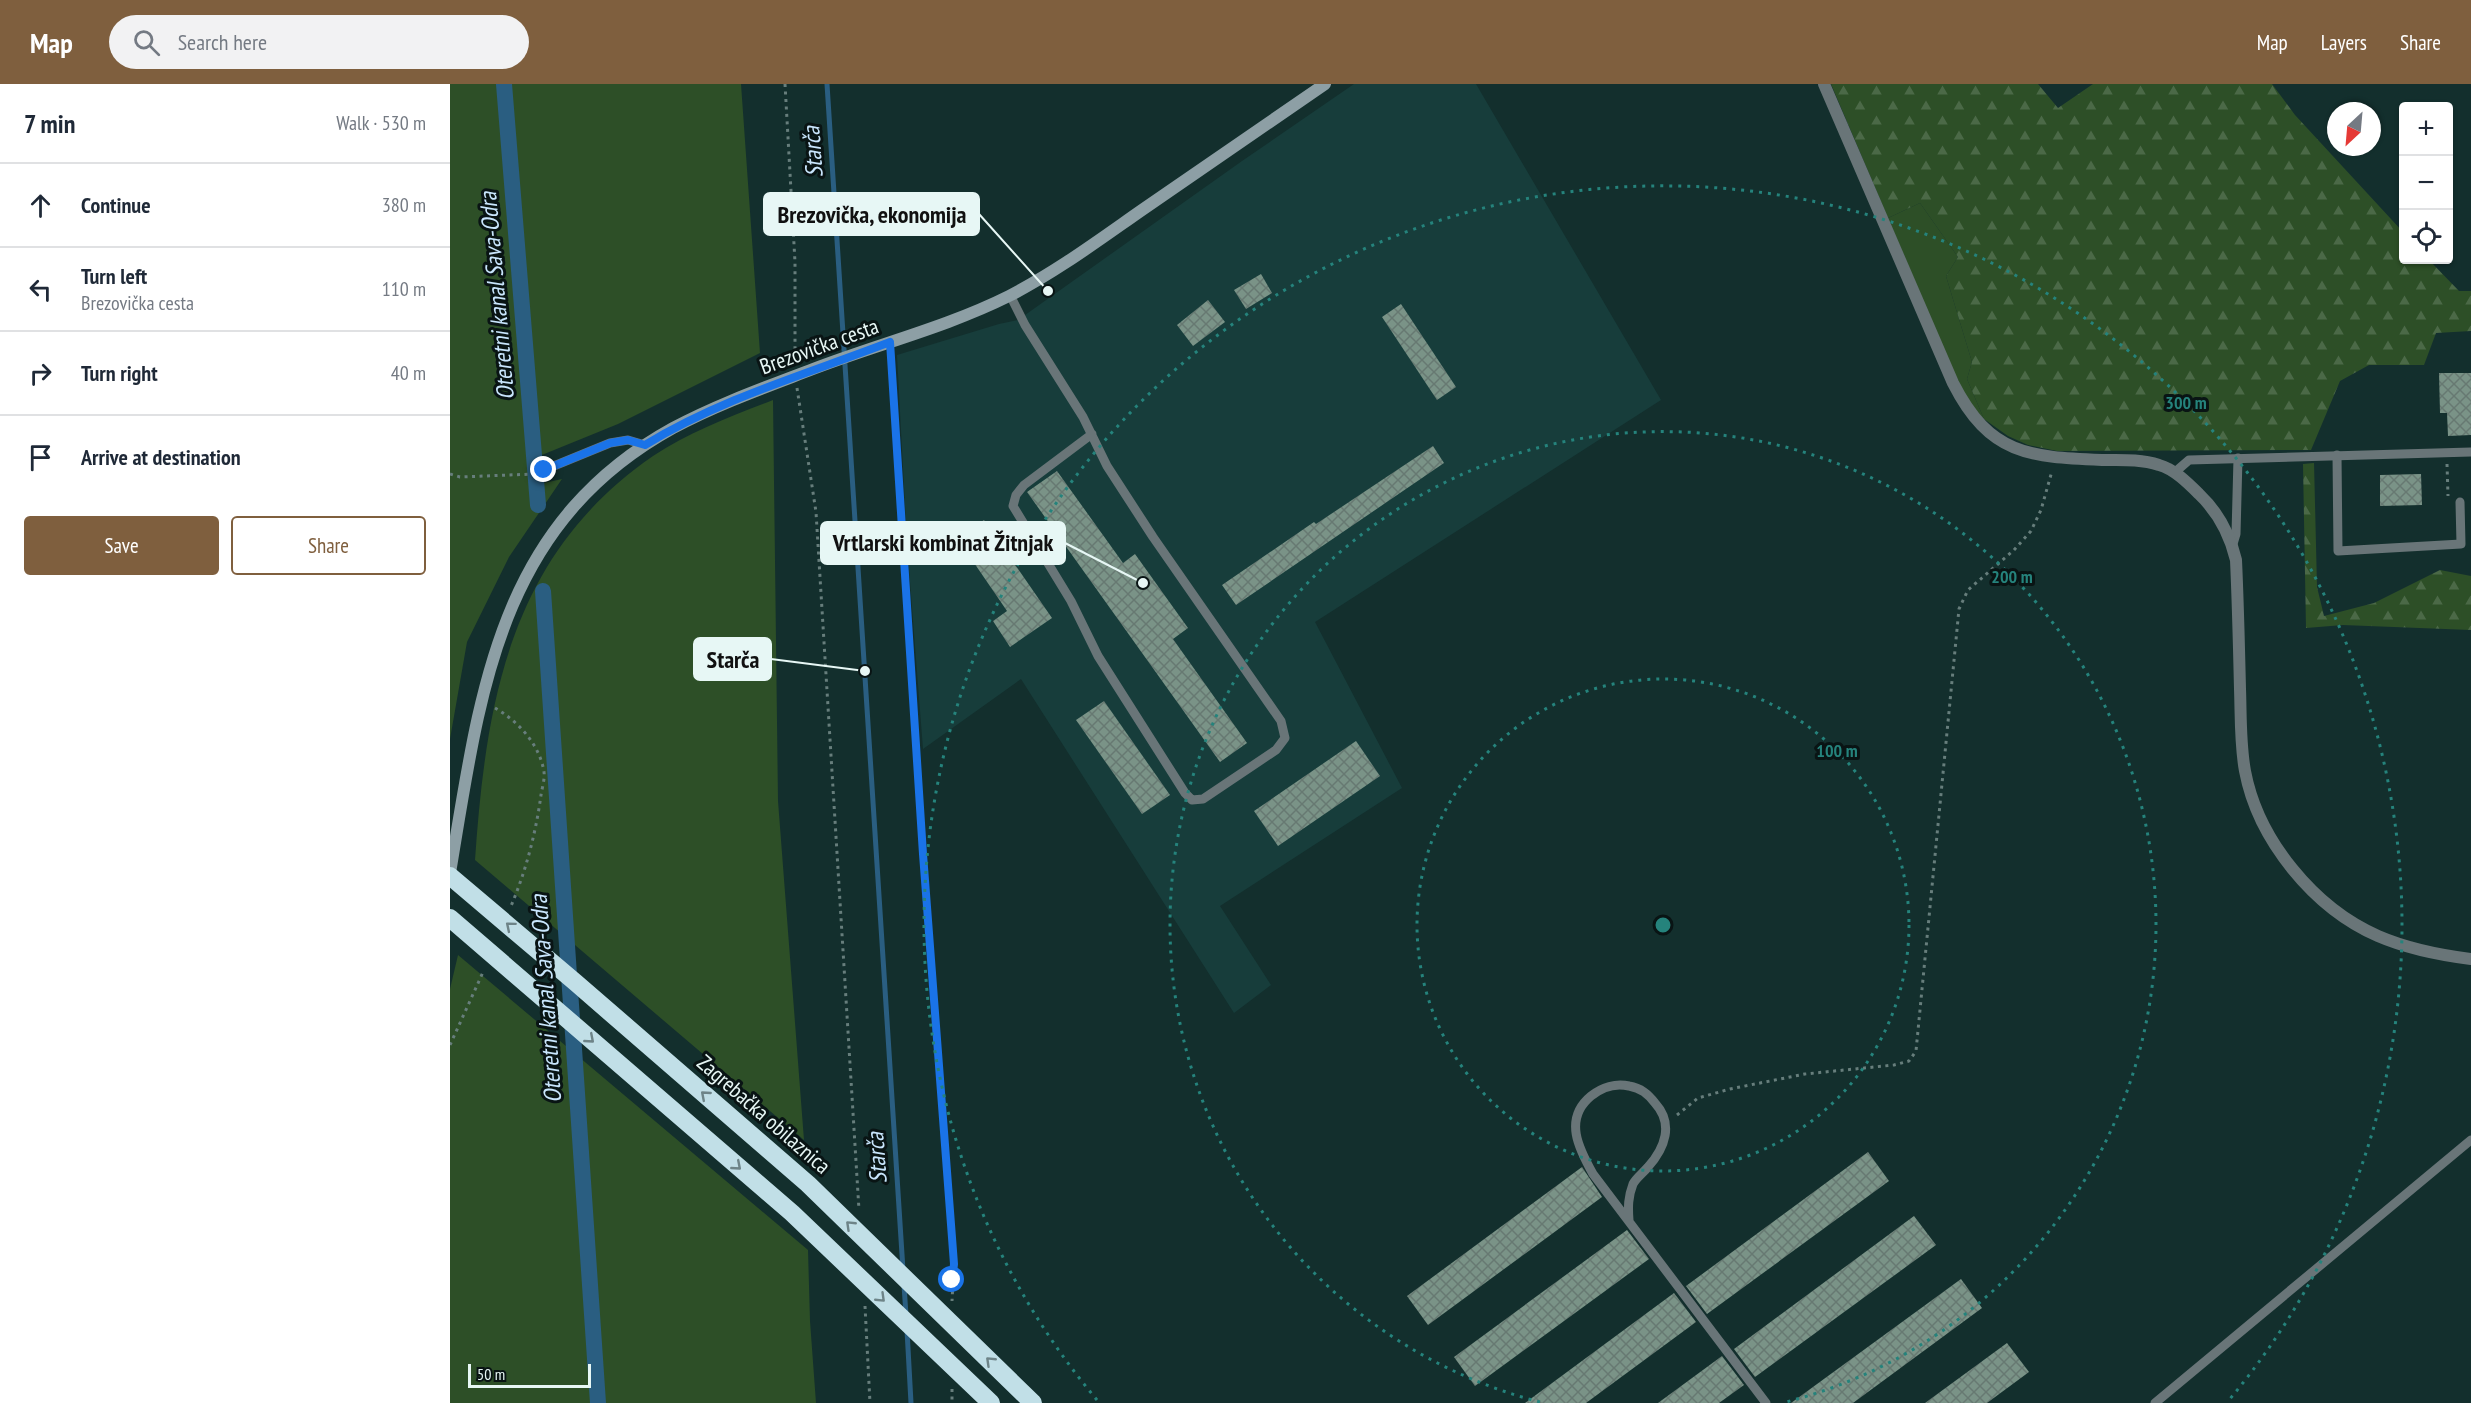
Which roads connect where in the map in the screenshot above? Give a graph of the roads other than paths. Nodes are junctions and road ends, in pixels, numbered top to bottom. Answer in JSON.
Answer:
{"nodes":[{"id":1,"x":1325,"y":84,"type":"edge"},
{"id":2,"x":1824,"y":84,"type":"edge"},
{"id":3,"x":1010,"y":295,"type":"junction"},
{"id":4,"x":1092,"y":434,"type":"junction"},
{"id":5,"x":645,"y":445,"type":"junction"},
{"id":6,"x":2471,"y":452,"type":"edge"},
{"id":7,"x":2337,"y":455,"type":"junction"},
{"id":8,"x":2238,"y":458,"type":"junction"},
{"id":9,"x":544,"y":470,"type":"road end"},
{"id":10,"x":2174,"y":473,"type":"junction"},
{"id":11,"x":2460,"y":505,"type":"road end"},
{"id":12,"x":2233,"y":544,"type":"junction"},
{"id":13,"x":450,"y":874,"type":"edge"},
{"id":14,"x":450,"y":918,"type":"edge"},
{"id":15,"x":2471,"y":960,"type":"edge"},
{"id":16,"x":2471,"y":1140,"type":"edge"},
{"id":17,"x":1629,"y":1220,"type":"junction"},
{"id":18,"x":1032,"y":1402,"type":"edge"},
{"id":19,"x":991,"y":1403,"type":"edge"},
{"id":20,"x":1766,"y":1403,"type":"edge"},
{"id":21,"x":2155,"y":1403,"type":"edge"}],
"edges":[{"from":1,"to":3,"type":"main road","name":"Brezovička cesta"},
{"from":2,"to":10,"type":"street"},
{"from":3,"to":4,"type":"lane"},
{"from":3,"to":5,"type":"main road","name":"Brezovička cesta"},
{"from":4,"to":4,"type":"lane"},
{"from":5,"to":9,"type":"lane"},
{"from":5,"to":13,"type":"main road","name":"Brezovička cesta"},
{"from":6,"to":7,"type":"lane"},
{"from":7,"to":8,"type":"lane"},
{"from":7,"to":11,"type":"lane"},
{"from":8,"to":10,"type":"lane"},
{"from":8,"to":12,"type":"lane"},
{"from":10,"to":12,"type":"street"},
{"from":12,"to":15,"type":"street"},
{"from":18,"to":13,"type":"highway","name":"Zagrebačka obilaznica","one_way":true},
{"from":14,"to":19,"type":"highway","one_way":true},
{"from":16,"to":21,"type":"lane"},
{"from":17,"to":17,"type":"lane"},
{"from":17,"to":20,"type":"lane"}]}
